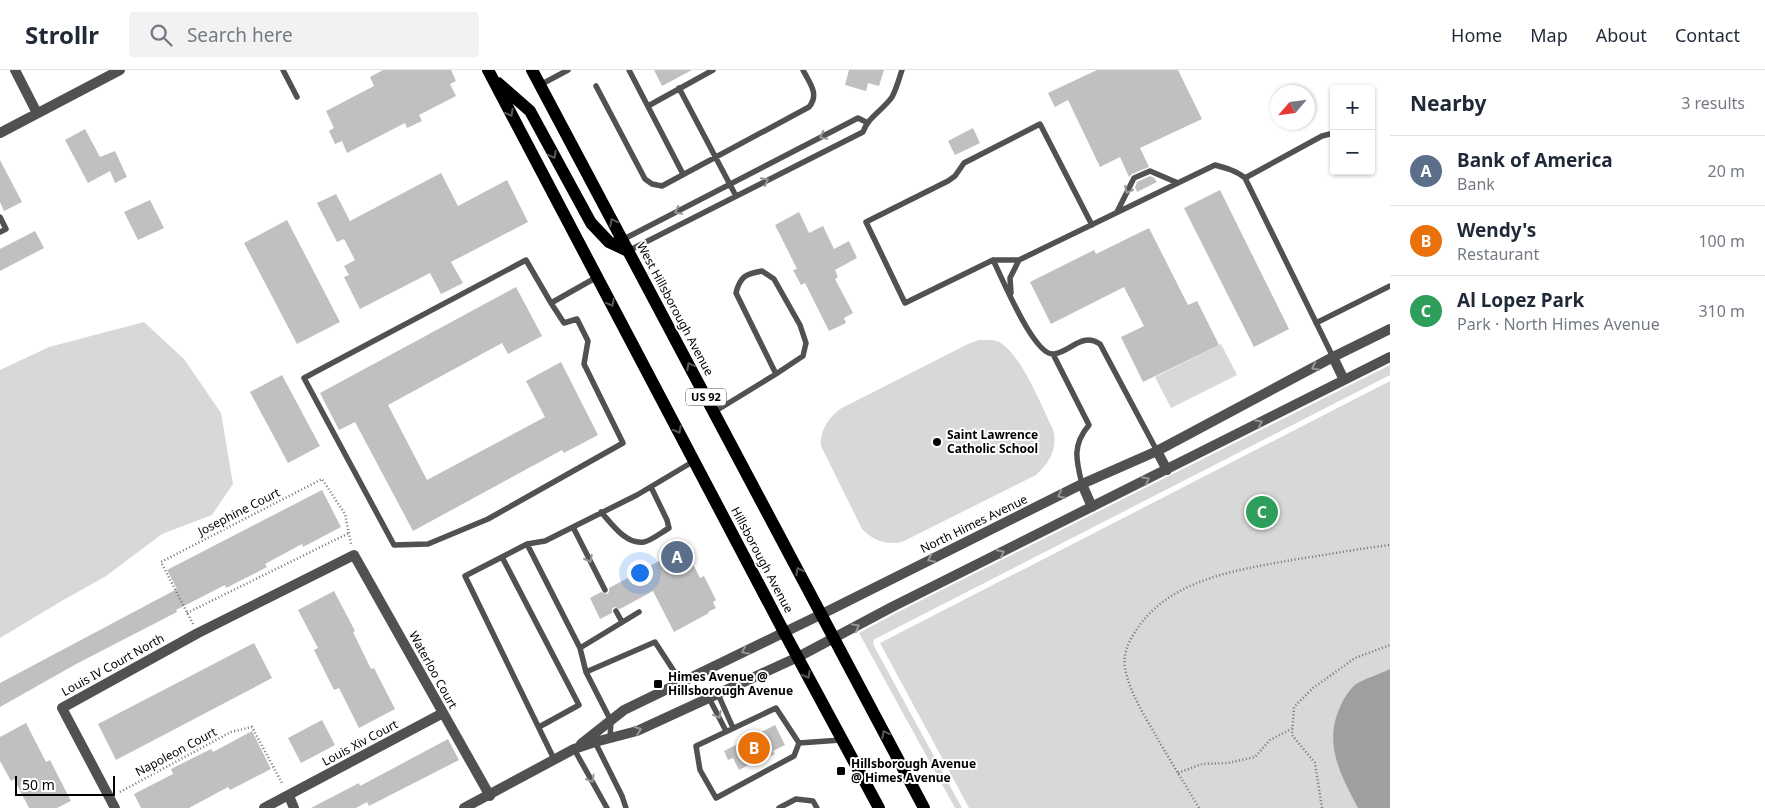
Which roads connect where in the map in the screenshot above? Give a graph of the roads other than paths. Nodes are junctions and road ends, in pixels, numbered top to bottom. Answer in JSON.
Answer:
{"nodes":[{"id":1,"x":15,"y":70,"type":"edge"},
{"id":2,"x":120,"y":70,"type":"edge"},
{"id":3,"x":283,"y":70,"type":"edge"},
{"id":4,"x":532,"y":70,"type":"edge"},
{"id":5,"x":568,"y":70,"type":"edge"},
{"id":6,"x":629,"y":70,"type":"edge"},
{"id":7,"x":712,"y":70,"type":"edge"},
{"id":8,"x":803,"y":70,"type":"edge"},
{"id":9,"x":902,"y":70,"type":"edge"},
{"id":10,"x":489,"y":73,"type":"edge"},
{"id":11,"x":540,"y":85,"type":"junction"},
{"id":12,"x":596,"y":86,"type":"dead end"},
{"id":13,"x":679,"y":88,"type":"junction"},
{"id":14,"x":297,"y":97,"type":"dead end"},
{"id":15,"x":648,"y":106,"type":"junction"},
{"id":16,"x":37,"y":113,"type":"junction"},
{"id":17,"x":866,"y":122,"type":"junction"},
{"id":18,"x":0,"y":132,"type":"edge"},
{"id":19,"x":1330,"y":134,"type":"edge"},
{"id":20,"x":716,"y":157,"type":"junction"},
{"id":21,"x":684,"y":174,"type":"junction"},
{"id":22,"x":1245,"y":178,"type":"junction"},
{"id":23,"x":1178,"y":183,"type":"junction"},
{"id":24,"x":730,"y":184,"type":"junction"},
{"id":25,"x":736,"y":196,"type":"junction"},
{"id":26,"x":1117,"y":213,"type":"junction"},
{"id":27,"x":0,"y":217,"type":"edge"},
{"id":28,"x":1092,"y":225,"type":"junction"},
{"id":29,"x":0,"y":232,"type":"edge"},
{"id":30,"x":625,"y":245,"type":"junction"},
{"id":31,"x":993,"y":260,"type":"junction"},
{"id":32,"x":1019,"y":260,"type":"junction"},
{"id":33,"x":597,"y":277,"type":"junction"},
{"id":34,"x":1390,"y":286,"type":"edge"},
{"id":35,"x":1011,"y":295,"type":"junction"},
{"id":36,"x":551,"y":303,"type":"junction"},
{"id":37,"x":1316,"y":323,"type":"junction"},
{"id":38,"x":1390,"y":329,"type":"edge"},
{"id":39,"x":1053,"y":354,"type":"junction"},
{"id":40,"x":1390,"y":357,"type":"edge"},
{"id":41,"x":1333,"y":358,"type":"junction"},
{"id":42,"x":776,"y":374,"type":"junction"},
{"id":43,"x":1344,"y":380,"type":"junction"},
{"id":44,"x":714,"y":412,"type":"junction"},
{"id":45,"x":1157,"y":451,"type":"junction"},
{"id":46,"x":694,"y":462,"type":"junction"},
{"id":47,"x":1167,"y":470,"type":"junction"},
{"id":48,"x":1082,"y":484,"type":"junction"},
{"id":49,"x":651,"y":487,"type":"junction"},
{"id":50,"x":1092,"y":507,"type":"junction"},
{"id":51,"x":602,"y":512,"type":"junction"},
{"id":52,"x":572,"y":527,"type":"junction"},
{"id":53,"x":527,"y":544,"type":"junction"},
{"id":54,"x":354,"y":555,"type":"joint"},
{"id":55,"x":502,"y":557,"type":"junction"},
{"id":56,"x":605,"y":590,"type":"dead end"},
{"id":57,"x":616,"y":611,"type":"dead end"},
{"id":58,"x":639,"y":612,"type":"dead end"},
{"id":59,"x":822,"y":614,"type":"junction"},
{"id":60,"x":622,"y":622,"type":"junction"},
{"id":61,"x":784,"y":632,"type":"junction"},
{"id":62,"x":835,"y":639,"type":"junction"},
{"id":63,"x":580,"y":648,"type":"junction"},
{"id":64,"x":798,"y":657,"type":"junction"},
{"id":65,"x":586,"y":672,"type":"junction"},
{"id":66,"x":681,"y":682,"type":"junction"},
{"id":67,"x":713,"y":696,"type":"junction"},
{"id":68,"x":443,"y":713,"type":"junction"},
{"id":69,"x":611,"y":721,"type":"junction"},
{"id":70,"x":539,"y":727,"type":"junction"},
{"id":71,"x":733,"y":728,"type":"junction"},
{"id":72,"x":726,"y":731,"type":"junction"},
{"id":73,"x":610,"y":738,"type":"junction"},
{"id":74,"x":594,"y":739,"type":"junction"},
{"id":75,"x":843,"y":740,"type":"junction"},
{"id":76,"x":798,"y":744,"type":"junction"},
{"id":77,"x":574,"y":749,"type":"junction"},
{"id":78,"x":554,"y":759,"type":"junction"},
{"id":79,"x":289,"y":796,"type":"junction"},
{"id":80,"x":490,"y":796,"type":"junction"},
{"id":81,"x":115,"y":808,"type":"edge"},
{"id":82,"x":264,"y":808,"type":"edge"},
{"id":83,"x":294,"y":808,"type":"edge"},
{"id":84,"x":464,"y":808,"type":"edge"},
{"id":85,"x":608,"y":808,"type":"edge"},
{"id":86,"x":626,"y":808,"type":"edge"},
{"id":87,"x":779,"y":808,"type":"edge"},
{"id":88,"x":817,"y":808,"type":"edge"},
{"id":89,"x":879,"y":808,"type":"edge"},
{"id":90,"x":924,"y":808,"type":"edge"}],
"edges":[{"from":1,"to":16,"type":"street"},
{"from":2,"to":16,"type":"street"},
{"from":3,"to":14,"type":"lane"},
{"from":4,"to":11,"type":"main road","name":"West Hillsborough Avenue","number":"US 92"},
{"from":5,"to":11,"type":"lane"},
{"from":6,"to":15,"type":"lane"},
{"from":7,"to":13,"type":"lane"},
{"from":8,"to":20,"type":"lane"},
{"from":9,"to":17,"type":"lane"},
{"from":10,"to":30,"type":"main road","one_way":true},
{"from":10,"to":33,"type":"main road","number":"US 92","one_way":true},
{"from":30,"to":11,"type":"main road","name":"West Hillsborough Avenue","number":"US 92","one_way":true},
{"from":12,"to":21,"type":"lane"},
{"from":13,"to":15,"type":"lane"},
{"from":13,"to":20,"type":"lane"},
{"from":15,"to":21,"type":"lane"},
{"from":16,"to":18,"type":"street"},
{"from":17,"to":24,"type":"lane","one_way":true},
{"from":25,"to":17,"type":"lane","one_way":true},
{"from":19,"to":22,"type":"lane"},
{"from":20,"to":21,"type":"lane"},
{"from":20,"to":24,"type":"lane"},
{"from":22,"to":23,"type":"lane"},
{"from":22,"to":37,"type":"lane"},
{"from":23,"to":26,"type":"lane"},
{"from":23,"to":26,"type":"lane","one_way":true},
{"from":24,"to":25,"type":"lane"},
{"from":24,"to":30,"type":"lane","one_way":true},
{"from":25,"to":30,"type":"lane"},
{"from":26,"to":28,"type":"lane"},
{"from":27,"to":29,"type":"lane"},
{"from":28,"to":31,"type":"lane"},
{"from":28,"to":32,"type":"lane"},
{"from":44,"to":30,"type":"main road","name":"West Hillsborough Avenue","number":"US 92","one_way":true},
{"from":31,"to":32,"type":"lane"},
{"from":31,"to":35,"type":"lane"},
{"from":32,"to":35,"type":"lane"},
{"from":33,"to":36,"type":"lane"},
{"from":33,"to":46,"type":"main road","name":"Hillsborough Avenue","number":"US 92","one_way":true},
{"from":34,"to":37,"type":"lane"},
{"from":35,"to":39,"type":"lane"},
{"from":36,"to":36,"type":"lane"},
{"from":37,"to":41,"type":"lane"},
{"from":38,"to":41,"type":"street","name":"North Himes Avenue"},
{"from":39,"to":45,"type":"lane"},
{"from":39,"to":48,"type":"lane"},
{"from":40,"to":43,"type":"street","name":"North Himes Avenue"},
{"from":41,"to":43,"type":"street"},
{"from":41,"to":45,"type":"street","name":"North Himes Avenue","one_way":true},
{"from":42,"to":42,"type":"lane"},
{"from":42,"to":44,"type":"lane"},
{"from":47,"to":43,"type":"street","name":"North Himes Avenue","one_way":true},
{"from":59,"to":44,"type":"main road","name":"West Hillsborough Avenue","number":"US 92","one_way":true},
{"from":45,"to":47,"type":"street"},
{"from":45,"to":48,"type":"street","name":"North Himes Avenue"},
{"from":46,"to":49,"type":"lane"},
{"from":46,"to":61,"type":"main road","name":"Hillsborough Avenue","number":"US 92"},
{"from":50,"to":47,"type":"street","name":"North Himes Avenue","one_way":true},
{"from":48,"to":50,"type":"street"},
{"from":48,"to":59,"type":"street","name":"North Himes Avenue","one_way":true},
{"from":49,"to":51,"type":"lane"},
{"from":49,"to":51,"type":"lane"},
{"from":62,"to":50,"type":"street","name":"North Himes Avenue","one_way":true},
{"from":51,"to":52,"type":"lane"},
{"from":52,"to":53,"type":"lane"},
{"from":52,"to":56,"type":"lane","one_way":true},
{"from":53,"to":55,"type":"lane"},
{"from":53,"to":63,"type":"lane"},
{"from":54,"to":68,"type":"street","name":"Waterloo Court"},
{"from":54,"to":81,"type":"street","name":"Louis IV Court North"},
{"from":55,"to":70,"type":"lane"},
{"from":55,"to":70,"type":"lane"},
{"from":57,"to":60,"type":"lane"},
{"from":58,"to":60,"type":"lane"},
{"from":59,"to":61,"type":"street","name":"North Himes Avenue"},
{"from":59,"to":62,"type":"main road","number":"US 92"},
{"from":60,"to":63,"type":"lane"},
{"from":61,"to":64,"type":"main road","name":"Hillsborough Avenue","number":"US 92"},
{"from":61,"to":66,"type":"street","name":"North Himes Avenue","one_way":true},
{"from":62,"to":64,"type":"street","name":"North Himes Avenue"},
{"from":90,"to":62,"type":"main road","number":"US 92","one_way":true},
{"from":63,"to":65,"type":"lane"},
{"from":64,"to":67,"type":"street","name":"North Himes Avenue"},
{"from":64,"to":75,"type":"main road","name":"Hillsborough Avenue","number":"US 92","one_way":true},
{"from":65,"to":66,"type":"lane"},
{"from":65,"to":69,"type":"lane"},
{"from":66,"to":69,"type":"street","name":"North Himes Avenue"},
{"from":67,"to":71,"type":"lane"},
{"from":67,"to":72,"type":"lane","one_way":true},
{"from":73,"to":67,"type":"street","name":"North Himes Avenue","one_way":true},
{"from":68,"to":79,"type":"street","name":"Louis Xiv Court"},
{"from":68,"to":80,"type":"street","name":"Waterloo Court"},
{"from":69,"to":73,"type":"lane"},
{"from":69,"to":74,"type":"street","name":"North Himes Avenue"},
{"from":70,"to":78,"type":"lane"},
{"from":71,"to":72,"type":"lane"},
{"from":71,"to":76,"type":"lane"},
{"from":72,"to":76,"type":"lane"},
{"from":73,"to":74,"type":"street","name":"North Himes Avenue"},
{"from":74,"to":77,"type":"street","name":"North Himes Avenue"},
{"from":74,"to":86,"type":"lane"},
{"from":75,"to":76,"type":"lane"},
{"from":75,"to":89,"type":"main road","name":"Hillsborough Avenue","number":"US 92"},
{"from":77,"to":78,"type":"street","name":"North Himes Avenue"},
{"from":77,"to":85,"type":"lane","one_way":true},
{"from":78,"to":80,"type":"street","name":"North Himes Avenue"},
{"from":79,"to":82,"type":"street","name":"Louis Xiv Court"},
{"from":79,"to":83,"type":"street"},
{"from":80,"to":84,"type":"street","name":"North Himes Avenue"},
{"from":87,"to":88,"type":"lane"}]}
